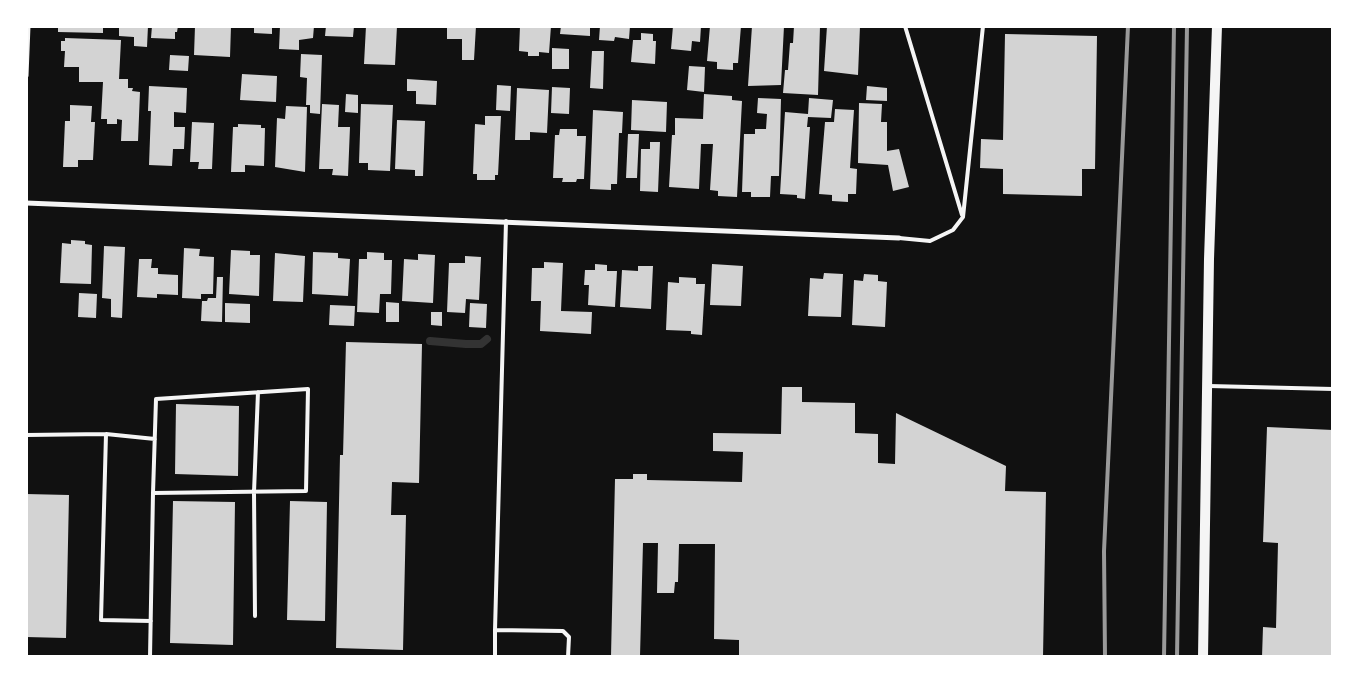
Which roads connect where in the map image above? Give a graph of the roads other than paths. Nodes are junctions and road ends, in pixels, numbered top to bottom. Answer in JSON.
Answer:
{"nodes":[{"id":1,"x":28,"y":26,"type":"edge"},
{"id":2,"x":905,"y":26,"type":"edge"},
{"id":3,"x":983,"y":26,"type":"edge"},
{"id":4,"x":1217,"y":26,"type":"edge"},
{"id":5,"x":26,"y":76,"type":"edge"},
{"id":6,"x":26,"y":203,"type":"edge"},
{"id":7,"x":963,"y":217,"type":"junction"},
{"id":8,"x":506,"y":221,"type":"junction"},
{"id":9,"x":899,"y":238,"type":"joint"},
{"id":10,"x":1207,"y":386,"type":"junction"},
{"id":11,"x":1333,"y":389,"type":"edge"},
{"id":12,"x":258,"y":392,"type":"junction"},
{"id":13,"x":106,"y":434,"type":"junction"},
{"id":14,"x":26,"y":435,"type":"edge"},
{"id":15,"x":155,"y":439,"type":"junction"},
{"id":16,"x":254,"y":492,"type":"junction"},
{"id":17,"x":153,"y":493,"type":"junction"},
{"id":18,"x":255,"y":616,"type":"dead end"},
{"id":19,"x":151,"y":621,"type":"junction"},
{"id":20,"x":495,"y":630,"type":"junction"},
{"id":21,"x":150,"y":657,"type":"edge"},
{"id":22,"x":495,"y":657,"type":"edge"},
{"id":23,"x":568,"y":657,"type":"edge"},
{"id":24,"x":1203,"y":657,"type":"edge"}],
"edges":[{"from":1,"to":5,"type":"street"},
{"from":2,"to":7,"type":"lane"},
{"from":3,"to":7,"type":"lane"},
{"from":4,"to":10,"type":"main road"},
{"from":6,"to":8,"type":"street"},
{"from":7,"to":9,"type":"lane"},
{"from":8,"to":9,"type":"street"},
{"from":8,"to":20,"type":"lane"},
{"from":10,"to":11,"type":"lane"},
{"from":10,"to":24,"type":"main road"},
{"from":12,"to":15,"type":"lane"},
{"from":12,"to":16,"type":"lane"},
{"from":12,"to":16,"type":"lane"},
{"from":13,"to":14,"type":"lane"},
{"from":13,"to":15,"type":"lane"},
{"from":13,"to":19,"type":"lane"},
{"from":15,"to":17,"type":"lane"},
{"from":16,"to":17,"type":"lane"},
{"from":16,"to":18,"type":"lane"},
{"from":17,"to":19,"type":"lane"},
{"from":19,"to":21,"type":"lane"},
{"from":20,"to":22,"type":"lane"},
{"from":20,"to":23,"type":"lane"}]}
